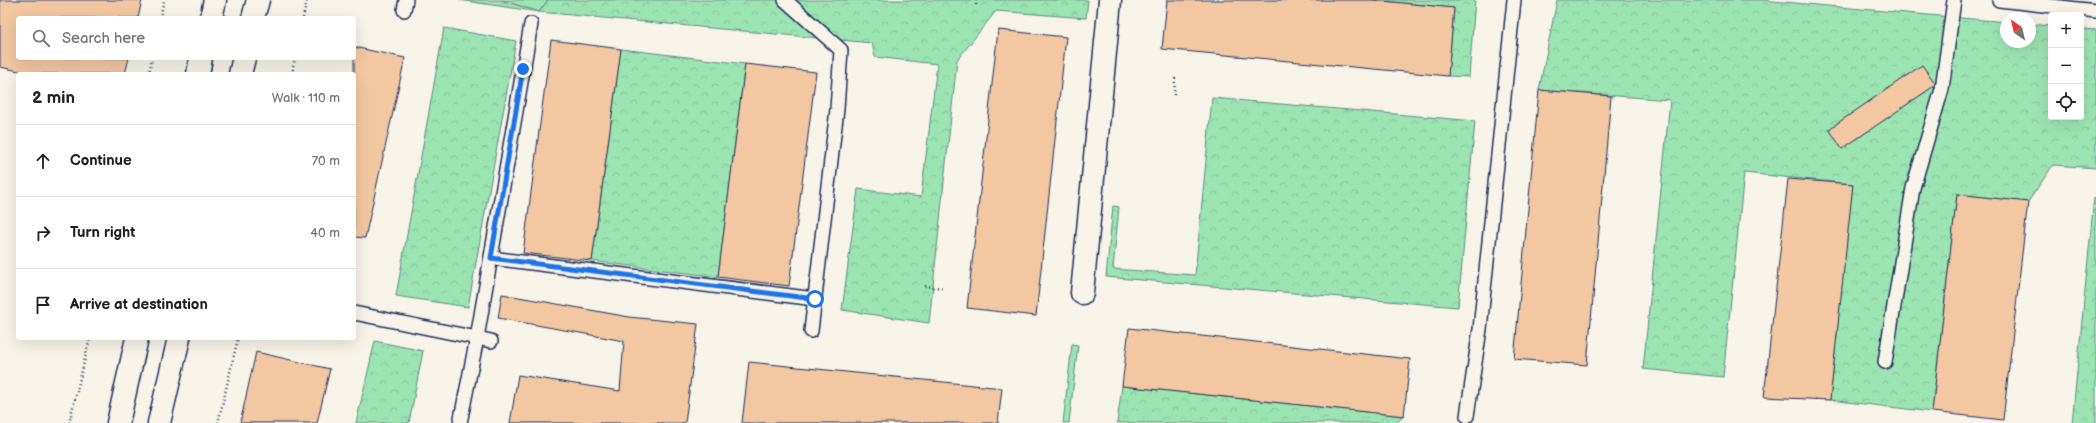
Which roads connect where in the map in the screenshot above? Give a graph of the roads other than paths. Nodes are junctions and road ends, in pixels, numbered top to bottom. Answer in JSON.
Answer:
{"nodes":[{"id":1,"x":215,"y":0,"type":"edge"},
{"id":2,"x":258,"y":0,"type":"edge"},
{"id":3,"x":785,"y":0,"type":"edge"},
{"id":4,"x":1110,"y":0,"type":"edge"},
{"id":5,"x":1514,"y":0,"type":"edge"},
{"id":6,"x":1954,"y":0,"type":"edge"},
{"id":7,"x":1999,"y":0,"type":"edge"},
{"id":8,"x":2096,"y":11,"type":"edge"},
{"id":9,"x":211,"y":16,"type":"edge"},
{"id":10,"x":254,"y":16,"type":"edge"},
{"id":11,"x":531,"y":24,"type":"dead end"},
{"id":12,"x":201,"y":60,"type":"edge"},
{"id":13,"x":244,"y":60,"type":"edge"},
{"id":14,"x":198,"y":72,"type":"edge"},
{"id":15,"x":240,"y":72,"type":"edge"},
{"id":16,"x":491,"y":258,"type":"junction"},
{"id":17,"x":1082,"y":293,"type":"dead end"},
{"id":18,"x":815,"y":299,"type":"junction"},
{"id":19,"x":356,"y":313,"type":"edge"},
{"id":20,"x":811,"y":331,"type":"dead end"},
{"id":21,"x":477,"y":338,"type":"junction"},
{"id":22,"x":137,"y":340,"type":"edge"},
{"id":23,"x":179,"y":340,"type":"edge"},
{"id":24,"x":492,"y":341,"type":"dead end"},
{"id":25,"x":1885,"y":362,"type":"dead end"},
{"id":26,"x":1466,"y":416,"type":"dead end"},
{"id":27,"x":118,"y":423,"type":"edge"},
{"id":28,"x":159,"y":423,"type":"edge"},
{"id":29,"x":460,"y":423,"type":"edge"}],
"edges":[{"from":1,"to":9,"type":"street"},
{"from":2,"to":10,"type":"street"},
{"from":3,"to":18,"type":"lane"},
{"from":4,"to":17,"type":"street"},
{"from":5,"to":26,"type":"lane"},
{"from":6,"to":25,"type":"lane"},
{"from":7,"to":8,"type":"lane"},
{"from":11,"to":16,"type":"lane"},
{"from":12,"to":14,"type":"street"},
{"from":13,"to":15,"type":"street"},
{"from":16,"to":18,"type":"lane"},
{"from":16,"to":21,"type":"lane"},
{"from":18,"to":20,"type":"lane"},
{"from":19,"to":21,"type":"lane"},
{"from":21,"to":24,"type":"lane"},
{"from":21,"to":29,"type":"lane"},
{"from":22,"to":27,"type":"street"},
{"from":23,"to":28,"type":"street"}]}
